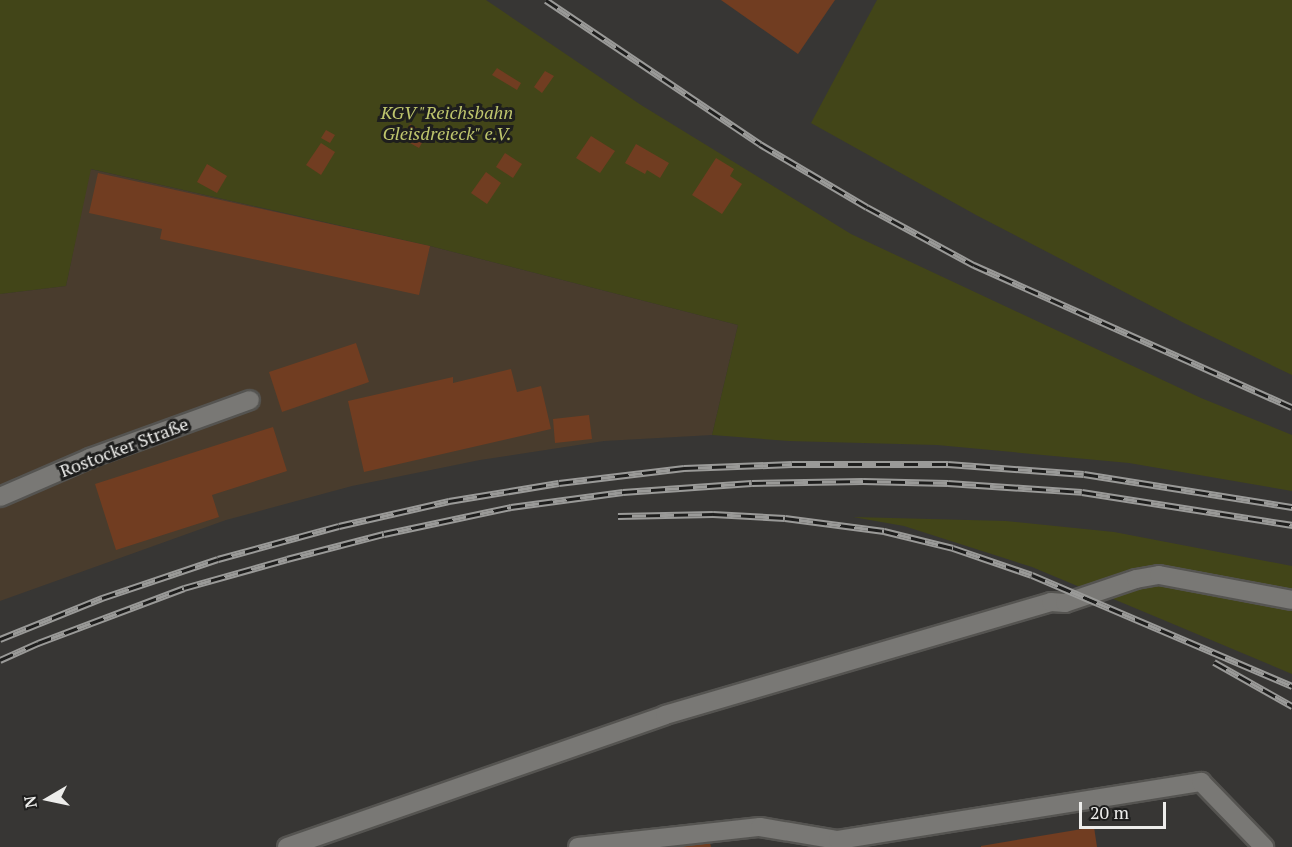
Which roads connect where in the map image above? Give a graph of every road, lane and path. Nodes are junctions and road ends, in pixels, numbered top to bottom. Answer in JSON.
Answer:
{"nodes":[{"id":1,"x":250,"y":400,"type":"dead end"},
{"id":2,"x":0,"y":497,"type":"edge"},
{"id":3,"x":1292,"y":600,"type":"edge"},
{"id":4,"x":287,"y":847,"type":"edge"},
{"id":5,"x":578,"y":847,"type":"edge"},
{"id":6,"x":1263,"y":847,"type":"edge"}],
"edges":[{"from":1,"to":2,"type":"street","name":"Rostocker Straße"},
{"from":3,"to":4,"type":"street"},
{"from":5,"to":6,"type":"street"}]}
